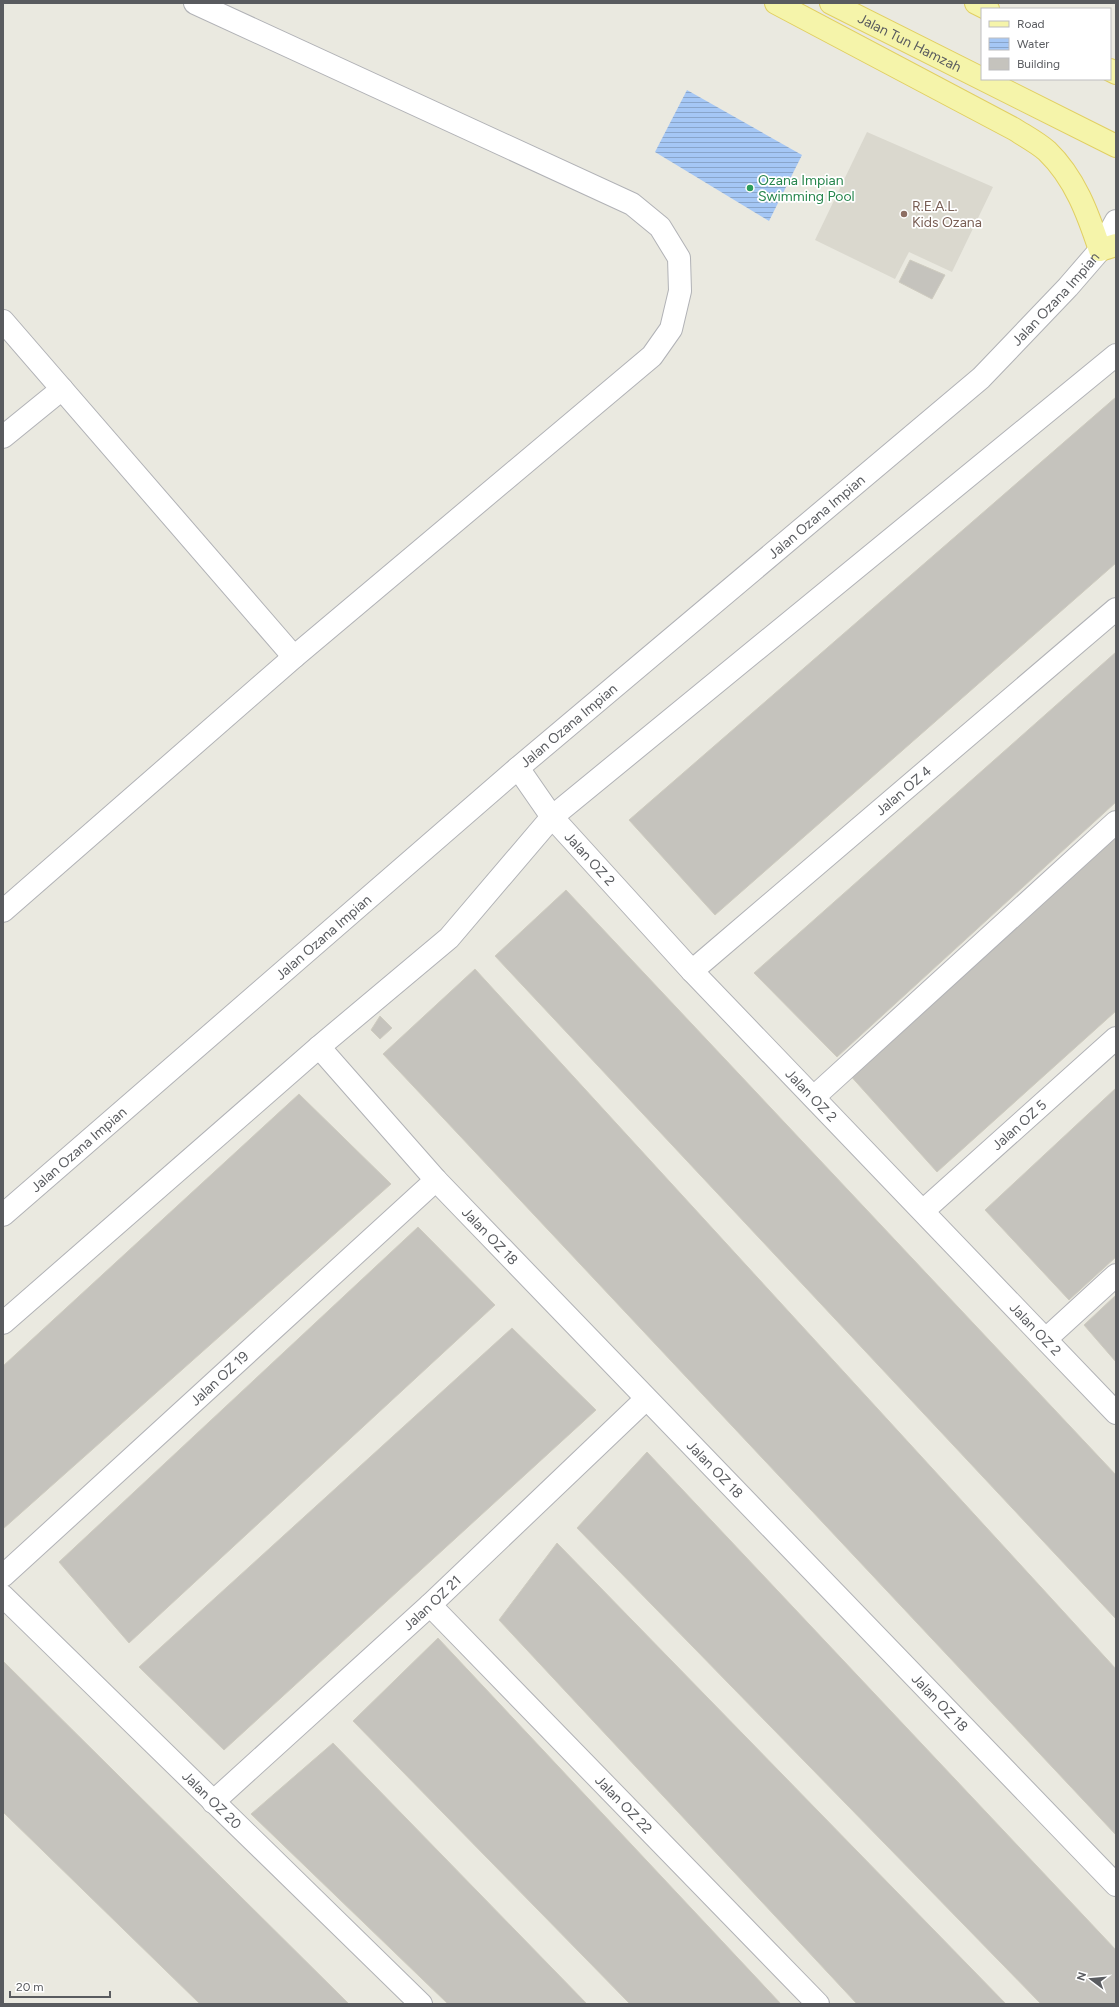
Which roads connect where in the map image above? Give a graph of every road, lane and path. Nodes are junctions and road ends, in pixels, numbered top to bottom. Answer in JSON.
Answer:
{"nodes":[{"id":1,"x":195,"y":3,"type":"edge"},
{"id":2,"x":776,"y":3,"type":"edge"},
{"id":3,"x":831,"y":3,"type":"edge"},
{"id":4,"x":976,"y":3,"type":"edge"},
{"id":5,"x":986,"y":8,"type":"edge"},
{"id":6,"x":981,"y":78,"type":"edge"},
{"id":7,"x":984,"y":80,"type":"edge"},
{"id":8,"x":1116,"y":146,"type":"edge"},
{"id":9,"x":1116,"y":221,"type":"edge"},
{"id":10,"x":1108,"y":247,"type":"edge"},
{"id":11,"x":3,"y":321,"type":"edge"},
{"id":12,"x":1116,"y":356,"type":"edge"},
{"id":13,"x":62,"y":389,"type":"junction"},
{"id":14,"x":3,"y":437,"type":"edge"},
{"id":15,"x":1116,"y":610,"type":"edge"},
{"id":16,"x":294,"y":657,"type":"junction"},
{"id":17,"x":518,"y":768,"type":"junction"},
{"id":18,"x":552,"y":817,"type":"junction"},
{"id":19,"x":1116,"y":822,"type":"edge"},
{"id":20,"x":3,"y":911,"type":"edge"},
{"id":21,"x":692,"y":971,"type":"junction"},
{"id":22,"x":1116,"y":1038,"type":"edge"},
{"id":23,"x":319,"y":1047,"type":"junction"},
{"id":24,"x":814,"y":1097,"type":"junction"},
{"id":25,"x":436,"y":1180,"type":"junction"},
{"id":26,"x":923,"y":1212,"type":"junction"},
{"id":27,"x":3,"y":1215,"type":"edge"},
{"id":28,"x":1116,"y":1275,"type":"edge"},
{"id":29,"x":3,"y":1323,"type":"edge"},
{"id":30,"x":1046,"y":1339,"type":"junction"},
{"id":31,"x":646,"y":1399,"type":"junction"},
{"id":32,"x":1116,"y":1413,"type":"edge"},
{"id":33,"x":3,"y":1576,"type":"edge"},
{"id":34,"x":3,"y":1596,"type":"edge"},
{"id":35,"x":430,"y":1605,"type":"junction"},
{"id":36,"x":213,"y":1802,"type":"junction"},
{"id":37,"x":1116,"y":1885,"type":"edge"},
{"id":38,"x":421,"y":2004,"type":"edge"},
{"id":39,"x":818,"y":2004,"type":"edge"}],
"edges":[{"from":1,"to":16,"type":"street"},
{"from":2,"to":10,"type":"main road"},
{"from":3,"to":6,"type":"main road","name":"Jalan Tun Hamzah"},
{"from":4,"to":5,"type":"main road"},
{"from":7,"to":8,"type":"main road","name":"Jalan Tun Hamzah"},
{"from":9,"to":10,"type":"street","name":"Jalan Ozana Impian"},
{"from":10,"to":17,"type":"street","name":"Jalan Ozana Impian"},
{"from":11,"to":13,"type":"street"},
{"from":12,"to":18,"type":"street"},
{"from":13,"to":14,"type":"street"},
{"from":13,"to":16,"type":"street"},
{"from":15,"to":21,"type":"street","name":"Jalan OZ 4"},
{"from":16,"to":20,"type":"street"},
{"from":17,"to":18,"type":"street","name":"Jalan OZ 2"},
{"from":17,"to":27,"type":"street","name":"Jalan Ozana Impian"},
{"from":18,"to":21,"type":"street","name":"Jalan OZ 2"},
{"from":18,"to":23,"type":"street"},
{"from":19,"to":24,"type":"street"},
{"from":21,"to":24,"type":"street","name":"Jalan OZ 2"},
{"from":22,"to":26,"type":"street","name":"Jalan OZ 5"},
{"from":23,"to":25,"type":"street","name":"Jalan OZ 18"},
{"from":23,"to":29,"type":"street"},
{"from":24,"to":26,"type":"street","name":"Jalan OZ 2"},
{"from":25,"to":31,"type":"street","name":"Jalan OZ 18"},
{"from":25,"to":33,"type":"street","name":"Jalan OZ 19"},
{"from":26,"to":30,"type":"street","name":"Jalan OZ 2"},
{"from":28,"to":30,"type":"street"},
{"from":30,"to":32,"type":"street","name":"Jalan OZ 2"},
{"from":31,"to":35,"type":"street","name":"Jalan OZ 21"},
{"from":31,"to":37,"type":"street","name":"Jalan OZ 18"},
{"from":34,"to":36,"type":"street","name":"Jalan OZ 20"},
{"from":35,"to":36,"type":"street","name":"Jalan OZ 21"},
{"from":35,"to":39,"type":"street","name":"Jalan OZ 22"},
{"from":36,"to":38,"type":"street","name":"Jalan OZ 20"}]}
